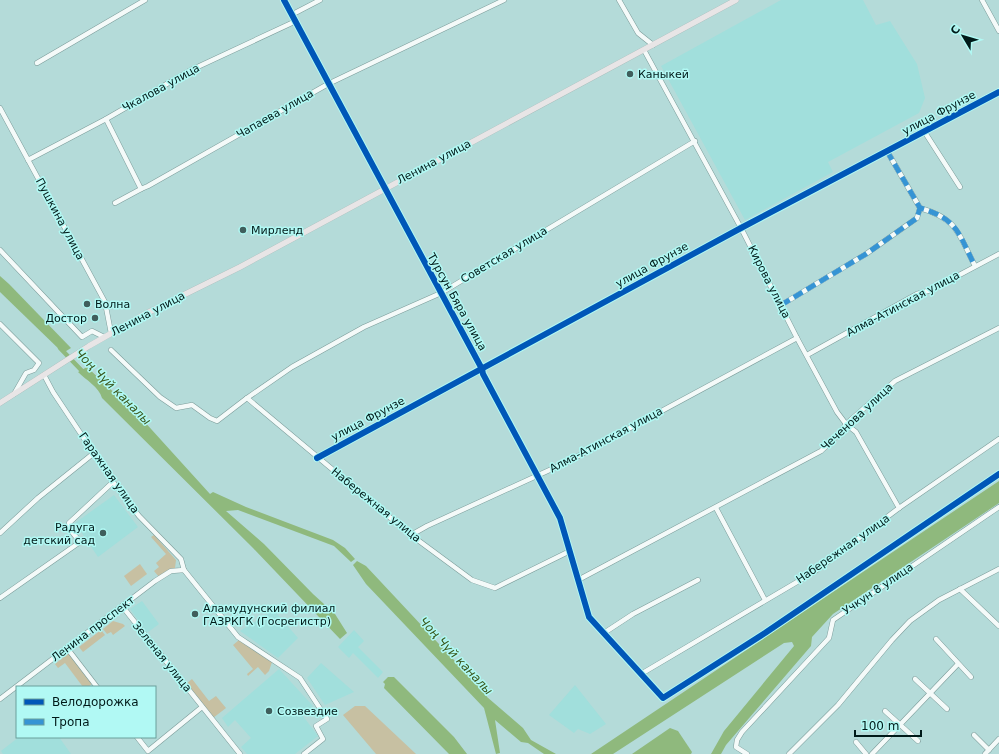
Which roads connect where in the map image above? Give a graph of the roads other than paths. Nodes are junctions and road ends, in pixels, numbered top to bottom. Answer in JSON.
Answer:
{"nodes":[{"id":1,"x":145,"y":0,"type":"edge"},
{"id":2,"x":284,"y":0,"type":"edge"},
{"id":3,"x":320,"y":0,"type":"edge"},
{"id":4,"x":504,"y":0,"type":"edge"},
{"id":5,"x":619,"y":0,"type":"edge"},
{"id":6,"x":736,"y":0,"type":"edge"},
{"id":7,"x":982,"y":0,"type":"edge"},
{"id":8,"x":293,"y":14,"type":"junction"},
{"id":9,"x":296,"y":21,"type":"junction"},
{"id":10,"x":999,"y":31,"type":"edge"},
{"id":11,"x":653,"y":45,"type":"junction"},
{"id":12,"x":644,"y":50,"type":"junction"},
{"id":13,"x":37,"y":63,"type":"dead end"},
{"id":14,"x":328,"y":84,"type":"junction"},
{"id":15,"x":999,"y":92,"type":"edge"},
{"id":16,"x":0,"y":108,"type":"edge"},
{"id":17,"x":106,"y":119,"type":"junction"},
{"id":18,"x":924,"y":131,"type":"junction"},
{"id":19,"x":695,"y":141,"type":"junction"},
{"id":20,"x":887,"y":151,"type":"junction"},
{"id":21,"x":28,"y":160,"type":"junction"},
{"id":22,"x":960,"y":187,"type":"dead end"},
{"id":23,"x":141,"y":188,"type":"junction"},
{"id":24,"x":384,"y":189,"type":"junction"},
{"id":25,"x":115,"y":203,"type":"dead end"},
{"id":26,"x":920,"y":208,"type":"junction"},
{"id":27,"x":742,"y":228,"type":"junction"},
{"id":28,"x":0,"y":250,"type":"edge"},
{"id":29,"x":999,"y":254,"type":"edge"},
{"id":30,"x":975,"y":266,"type":"junction"},
{"id":31,"x":441,"y":293,"type":"junction"},
{"id":32,"x":780,"y":305,"type":"junction"},
{"id":33,"x":0,"y":324,"type":"edge"},
{"id":34,"x":999,"y":328,"type":"edge"},
{"id":35,"x":111,"y":333,"type":"junction"},
{"id":36,"x":104,"y":337,"type":"junction"},
{"id":37,"x":797,"y":338,"type":"junction"},
{"id":38,"x":111,"y":350,"type":"dead end"},
{"id":39,"x":807,"y":356,"type":"junction"},
{"id":40,"x":482,"y":369,"type":"junction"},
{"id":41,"x":44,"y":375,"type":"junction"},
{"id":42,"x":14,"y":394,"type":"junction"},
{"id":43,"x":247,"y":398,"type":"junction"},
{"id":44,"x":0,"y":403,"type":"edge"},
{"id":45,"x":846,"y":424,"type":"junction"},
{"id":46,"x":999,"y":439,"type":"edge"},
{"id":47,"x":94,"y":453,"type":"junction"},
{"id":48,"x":317,"y":458,"type":"junction"},
{"id":49,"x":999,"y":474,"type":"edge"},
{"id":50,"x":538,"y":476,"type":"junction"},
{"id":51,"x":114,"y":482,"type":"junction"},
{"id":52,"x":999,"y":507,"type":"edge"},
{"id":53,"x":716,"y":508,"type":"junction"},
{"id":54,"x":899,"y":508,"type":"junction"},
{"id":55,"x":0,"y":533,"type":"edge"},
{"id":56,"x":412,"y":535,"type":"junction"},
{"id":57,"x":570,"y":551,"type":"junction"},
{"id":58,"x":999,"y":569,"type":"edge"},
{"id":59,"x":184,"y":570,"type":"junction"},
{"id":60,"x":578,"y":580,"type":"junction"},
{"id":61,"x":698,"y":580,"type":"dead end"},
{"id":62,"x":960,"y":589,"type":"junction"},
{"id":63,"x":0,"y":598,"type":"edge"},
{"id":64,"x":766,"y":600,"type":"junction"},
{"id":65,"x":122,"y":606,"type":"junction"},
{"id":66,"x":999,"y":626,"type":"edge"},
{"id":67,"x":604,"y":633,"type":"junction"},
{"id":68,"x":936,"y":639,"type":"dead end"},
{"id":69,"x":67,"y":648,"type":"junction"},
{"id":70,"x":958,"y":664,"type":"junction"},
{"id":71,"x":641,"y":674,"type":"junction"},
{"id":72,"x":970,"y":677,"type":"dead end"},
{"id":73,"x":915,"y":679,"type":"dead end"},
{"id":74,"x":17,"y":686,"type":"edge"},
{"id":75,"x":97,"y":686,"type":"edge"},
{"id":76,"x":16,"y":687,"type":"edge"},
{"id":77,"x":931,"y":694,"type":"junction"},
{"id":78,"x":0,"y":699,"type":"edge"},
{"id":79,"x":202,"y":707,"type":"junction"},
{"id":80,"x":947,"y":709,"type":"dead end"},
{"id":81,"x":885,"y":710,"type":"dead end"},
{"id":82,"x":900,"y":725,"type":"junction"},
{"id":83,"x":974,"y":735,"type":"dead end"},
{"id":84,"x":138,"y":738,"type":"edge"},
{"id":85,"x":999,"y":739,"type":"edge"},
{"id":86,"x":918,"y":741,"type":"dead end"},
{"id":87,"x":856,"y":742,"type":"dead end"},
{"id":88,"x":987,"y":752,"type":"edge"},
{"id":89,"x":240,"y":754,"type":"edge"},
{"id":90,"x":304,"y":754,"type":"edge"},
{"id":91,"x":747,"y":754,"type":"edge"},
{"id":92,"x":789,"y":754,"type":"edge"},
{"id":93,"x":866,"y":754,"type":"edge"},
{"id":94,"x":872,"y":754,"type":"edge"}],
"edges":[{"from":1,"to":13,"type":"street"},
{"from":2,"to":8,"type":"street","name":"Турсун Бяра улица"},
{"from":3,"to":8,"type":"street"},
{"from":4,"to":14,"type":"street","name":"Чапаева улица"},
{"from":5,"to":11,"type":"street"},
{"from":6,"to":11,"type":"main road","name":"Ленина улица"},
{"from":7,"to":10,"type":"street"},
{"from":8,"to":9,"type":"street","name":"Турсун Бяра улица"},
{"from":9,"to":14,"type":"street","name":"Турсун Бяра улица"},
{"from":9,"to":17,"type":"street","name":"Чкалова улица"},
{"from":11,"to":12,"type":"main road","name":"Ленина улица"},
{"from":12,"to":19,"type":"street","name":"Кирова улица"},
{"from":12,"to":24,"type":"main road","name":"Ленина улица"},
{"from":14,"to":23,"type":"street","name":"Чапаева улица"},
{"from":14,"to":24,"type":"street","name":"Турсун Бяра улица"},
{"from":15,"to":18,"type":"street","name":"улица Фрунзе"},
{"from":16,"to":21,"type":"street","name":"Пушкина улица"},
{"from":17,"to":21,"type":"street","name":"Чкалова улица"},
{"from":17,"to":23,"type":"street"},
{"from":18,"to":20,"type":"street","name":"улица Фрунзе"},
{"from":18,"to":22,"type":"street"},
{"from":19,"to":27,"type":"street","name":"Кирова улица"},
{"from":19,"to":31,"type":"street","name":"Советская улица"},
{"from":20,"to":26,"type":"street"},
{"from":20,"to":27,"type":"street","name":"улица Фрунзе"},
{"from":21,"to":35,"type":"street","name":"Пушкина улица"},
{"from":23,"to":25,"type":"street","name":"Чапаева улица"},
{"from":24,"to":31,"type":"street","name":"Турсун Бяра улица"},
{"from":24,"to":35,"type":"main road","name":"Ленина улица"},
{"from":26,"to":30,"type":"street"},
{"from":26,"to":32,"type":"street"},
{"from":27,"to":32,"type":"street","name":"Кирова улица"},
{"from":27,"to":40,"type":"street","name":"улица Фрунзе"},
{"from":28,"to":36,"type":"street"},
{"from":29,"to":30,"type":"street","name":"Алма-Атинская улица"},
{"from":30,"to":39,"type":"street","name":"Алма-Атинская улица"},
{"from":31,"to":40,"type":"street","name":"Турсун Бяра улица"},
{"from":31,"to":43,"type":"street","name":"Советская улица"},
{"from":32,"to":37,"type":"street","name":"Кирова улица"},
{"from":33,"to":42,"type":"street"},
{"from":34,"to":45,"type":"street","name":"Чеченова улица"},
{"from":35,"to":36,"type":"main road","name":"Ленина улица"},
{"from":36,"to":41,"type":"main road","name":"Ленина улица"},
{"from":37,"to":39,"type":"street","name":"Кирова улица"},
{"from":37,"to":50,"type":"street","name":"Алма-Атинская улица"},
{"from":38,"to":43,"type":"street"},
{"from":39,"to":45,"type":"street","name":"Кирова улица"},
{"from":40,"to":48,"type":"street","name":"улица Фрунзе"},
{"from":40,"to":50,"type":"street","name":"Турсун Бяра улица"},
{"from":41,"to":42,"type":"main road","name":"Ленина улица"},
{"from":41,"to":47,"type":"street","name":"Гаражная улица"},
{"from":42,"to":44,"type":"main road","name":"Ленина улица"},
{"from":43,"to":48,"type":"street","name":"Набережная улица"},
{"from":45,"to":53,"type":"street","name":"Чеченова улица"},
{"from":45,"to":54,"type":"street","name":"Кирова улица"},
{"from":46,"to":54,"type":"street","name":"Набережная улица"},
{"from":47,"to":51,"type":"street","name":"Гаражная улица"},
{"from":47,"to":55,"type":"street"},
{"from":48,"to":56,"type":"street","name":"Набережная улица"},
{"from":49,"to":71,"type":"street","name":"Турсун Бяра улица"},
{"from":50,"to":56,"type":"street","name":"Алма-Атинская улица"},
{"from":50,"to":57,"type":"street","name":"Турсун Бяра улица"},
{"from":51,"to":59,"type":"street","name":"Гаражная улица"},
{"from":51,"to":63,"type":"street"},
{"from":52,"to":91,"type":"street","name":"Учкун 8 улица"},
{"from":53,"to":60,"type":"street","name":"Чеченова улица"},
{"from":53,"to":64,"type":"street"},
{"from":54,"to":64,"type":"street","name":"Набережная улица"},
{"from":56,"to":57,"type":"street","name":"Набережная улица"},
{"from":57,"to":60,"type":"street","name":"Турсун Бяра улица"},
{"from":58,"to":62,"type":"street"},
{"from":59,"to":65,"type":"street","name":"Ленина проспект"},
{"from":59,"to":90,"type":"street"},
{"from":60,"to":67,"type":"street","name":"Турсун Бяра улица"},
{"from":61,"to":67,"type":"street"},
{"from":62,"to":66,"type":"street"},
{"from":62,"to":92,"type":"street"},
{"from":64,"to":71,"type":"street","name":"Набережная улица"},
{"from":65,"to":69,"type":"street","name":"Ленина проспект"},
{"from":65,"to":79,"type":"street","name":"Зеленая улица"},
{"from":67,"to":71,"type":"street","name":"Турсун Бяра улица"},
{"from":68,"to":70,"type":"street"},
{"from":69,"to":74,"type":"street","name":"Ленина проспект"},
{"from":69,"to":75,"type":"street"},
{"from":70,"to":72,"type":"street"},
{"from":70,"to":77,"type":"street"},
{"from":73,"to":77,"type":"street"},
{"from":76,"to":78,"type":"street","name":"Ленина проспект"},
{"from":77,"to":80,"type":"street"},
{"from":77,"to":82,"type":"street"},
{"from":79,"to":84,"type":"street"},
{"from":79,"to":89,"type":"street","name":"Зеленая улица"},
{"from":81,"to":82,"type":"street"},
{"from":82,"to":86,"type":"street"},
{"from":82,"to":94,"type":"street"},
{"from":83,"to":88,"type":"street"},
{"from":85,"to":88,"type":"street"},
{"from":87,"to":93,"type":"street"}]}
